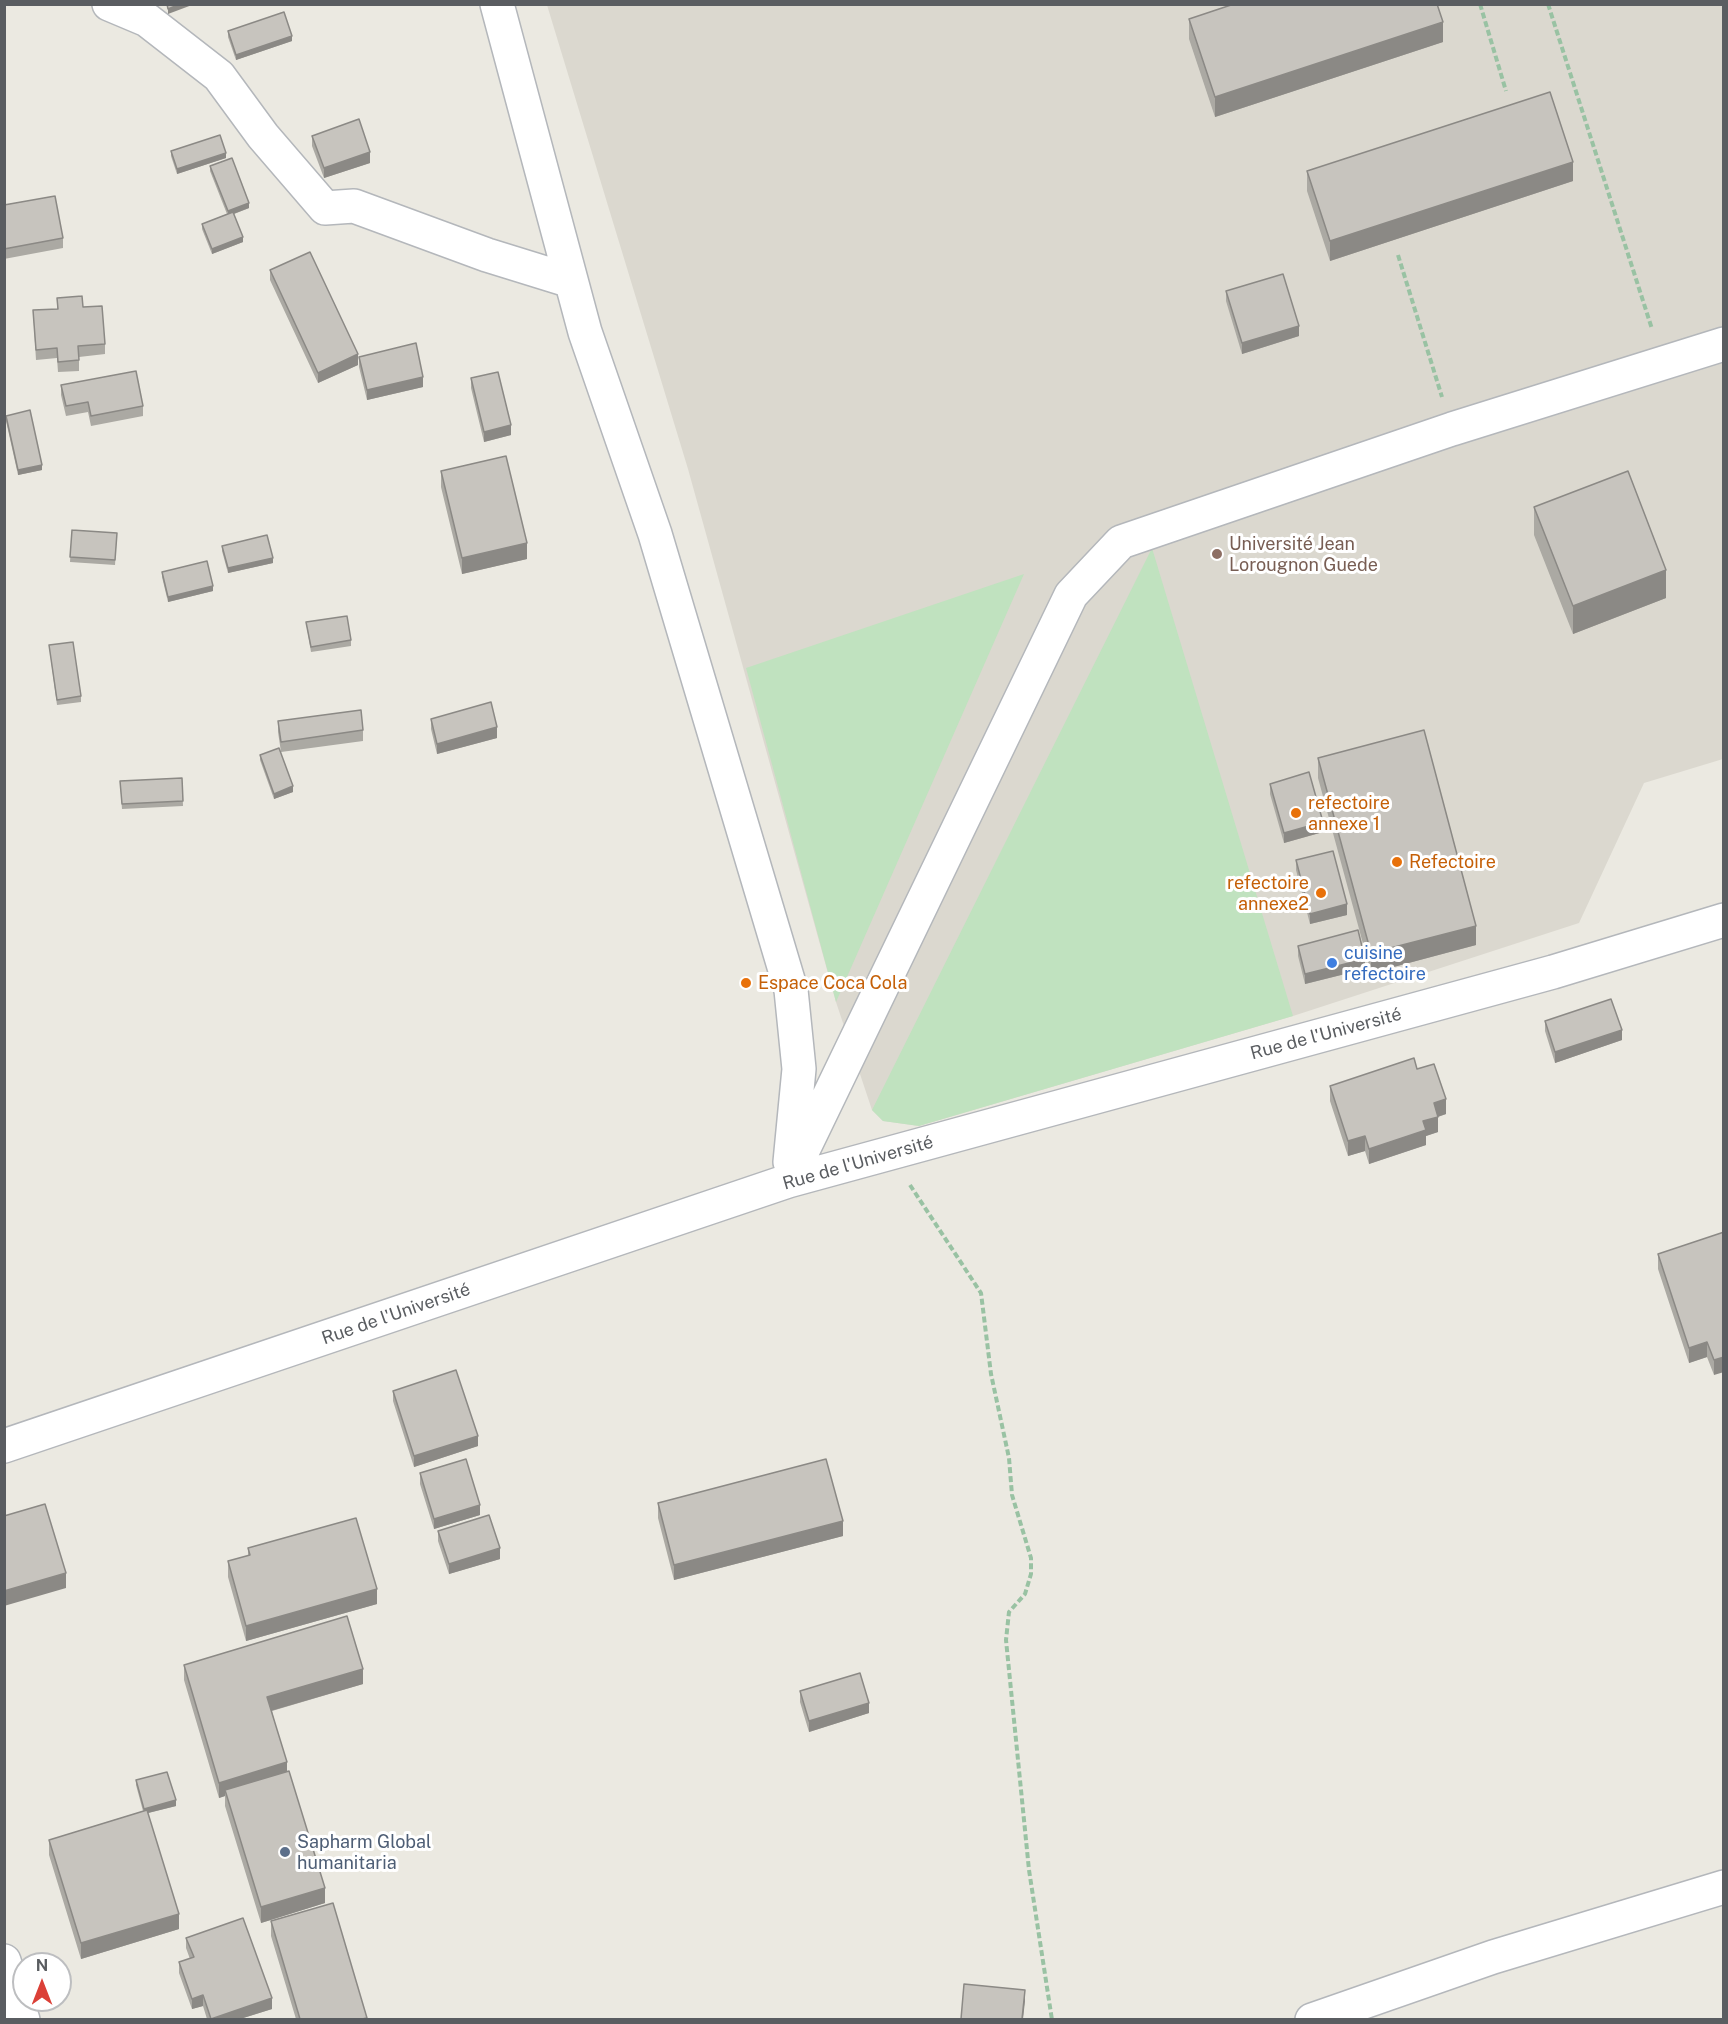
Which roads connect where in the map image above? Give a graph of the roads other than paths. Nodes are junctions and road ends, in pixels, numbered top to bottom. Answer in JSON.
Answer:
{"nodes":[{"id":1,"x":109,"y":4,"type":"edge"},
{"id":2,"x":497,"y":4,"type":"edge"},
{"id":3,"x":571,"y":280,"type":"junction"},
{"id":4,"x":1724,"y":345,"type":"edge"},
{"id":5,"x":1724,"y":920,"type":"edge"},
{"id":6,"x":788,"y":1182,"type":"junction"},
{"id":7,"x":4,"y":1446,"type":"edge"},
{"id":8,"x":1724,"y":1887,"type":"edge"},
{"id":9,"x":4,"y":1961,"type":"edge"},
{"id":10,"x":23,"y":2019,"type":"edge"},
{"id":11,"x":1312,"y":2019,"type":"edge"}],
"edges":[{"from":1,"to":3,"type":"street"},
{"from":2,"to":3,"type":"street"},
{"from":3,"to":6,"type":"street"},
{"from":4,"to":6,"type":"street"},
{"from":5,"to":6,"type":"street","name":"Rue de l'Université"},
{"from":6,"to":7,"type":"street","name":"Rue de l'Université"},
{"from":8,"to":11,"type":"street"},
{"from":9,"to":10,"type":"street"}]}
